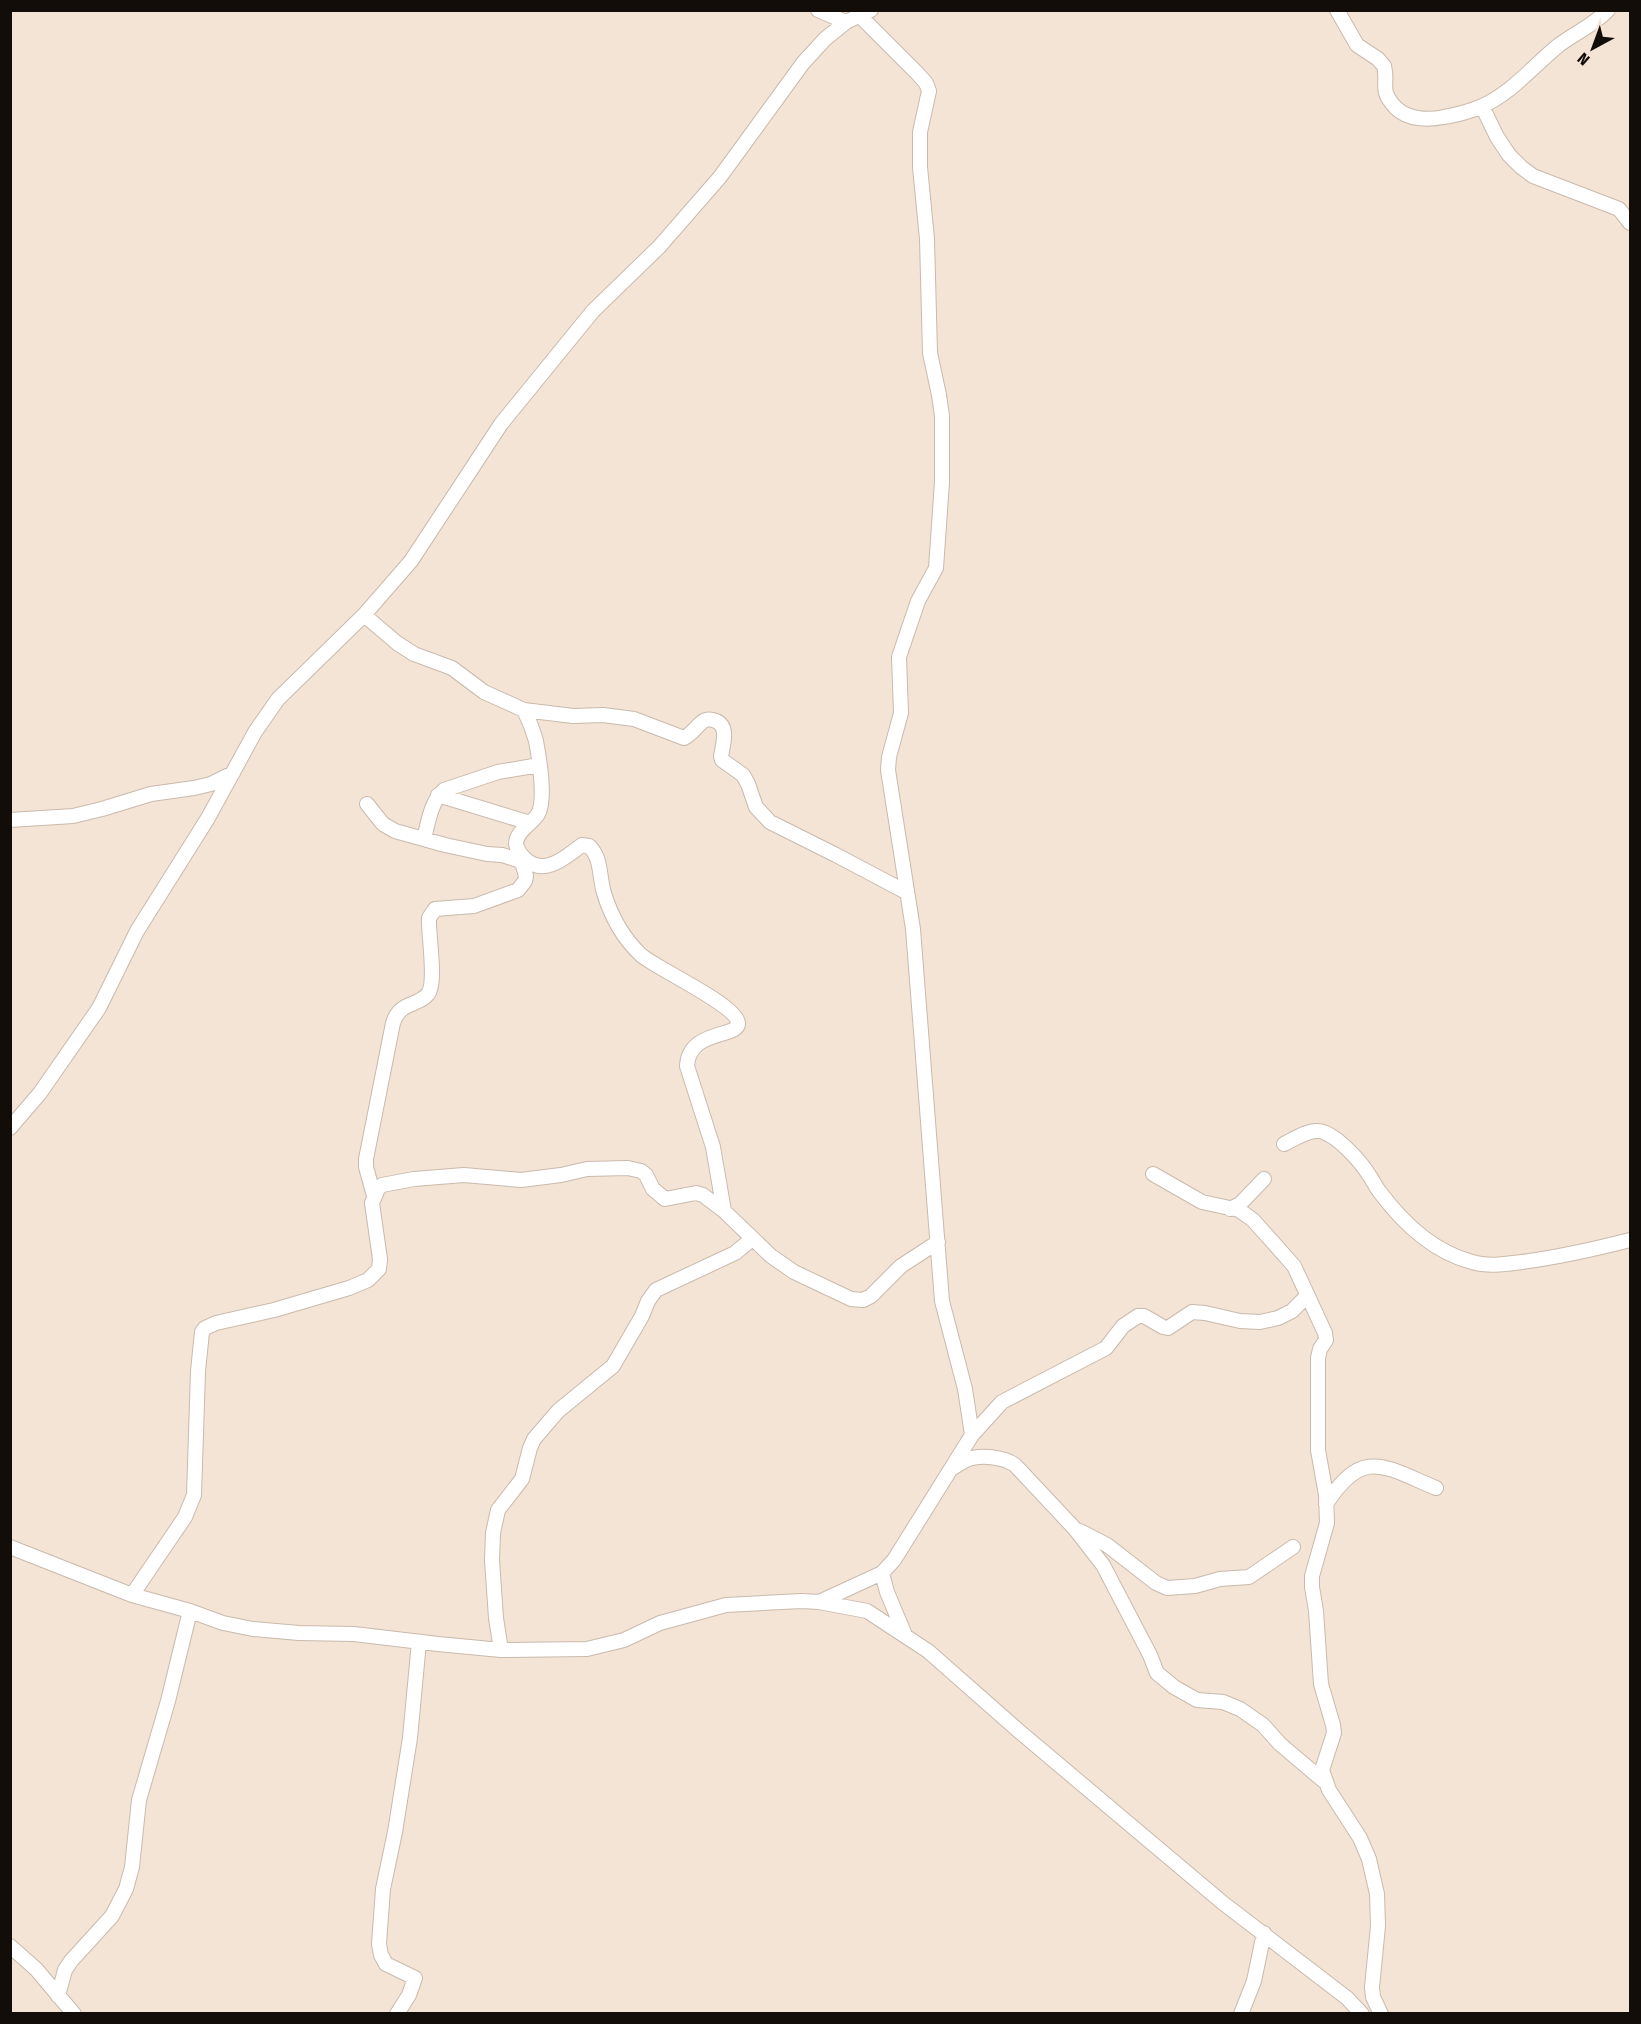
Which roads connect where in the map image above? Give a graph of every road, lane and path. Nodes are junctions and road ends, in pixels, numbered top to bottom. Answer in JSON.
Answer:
{"nodes":[{"id":1,"x":818,"y":10,"type":"edge"},
{"id":2,"x":1337,"y":10,"type":"edge"},
{"id":3,"x":1608,"y":10,"type":"edge"},
{"id":4,"x":866,"y":13,"type":"edge"},
{"id":5,"x":846,"y":22,"type":"junction"},
{"id":6,"x":1482,"y":106,"type":"junction"},
{"id":7,"x":1630,"y":223,"type":"edge"},
{"id":8,"x":364,"y":615,"type":"junction"},
{"id":9,"x":524,"y":710,"type":"junction"},
{"id":10,"x":539,"y":765,"type":"junction"},
{"id":11,"x":232,"y":773,"type":"junction"},
{"id":12,"x":438,"y":795,"type":"junction"},
{"id":13,"x":367,"y":804,"type":"dead end"},
{"id":14,"x":10,"y":820,"type":"edge"},
{"id":15,"x":530,"y":823,"type":"junction"},
{"id":16,"x":424,"y":839,"type":"junction"},
{"id":17,"x":520,"y":857,"type":"junction"},
{"id":18,"x":906,"y":892,"type":"junction"},
{"id":19,"x":10,"y":1128,"type":"edge"},
{"id":20,"x":1284,"y":1144,"type":"dead end"},
{"id":21,"x":1153,"y":1174,"type":"dead end"},
{"id":22,"x":1264,"y":1179,"type":"dead end"},
{"id":23,"x":374,"y":1196,"type":"junction"},
{"id":24,"x":1230,"y":1209,"type":"junction"},
{"id":25,"x":724,"y":1211,"type":"junction"},
{"id":26,"x":752,"y":1239,"type":"junction"},
{"id":27,"x":1630,"y":1240,"type":"edge"},
{"id":28,"x":938,"y":1242,"type":"junction"},
{"id":29,"x":1307,"y":1296,"type":"junction"},
{"id":30,"x":972,"y":1436,"type":"junction"},
{"id":31,"x":951,"y":1469,"type":"junction"},
{"id":32,"x":1436,"y":1488,"type":"dead end"},
{"id":33,"x":1326,"y":1504,"type":"junction"},
{"id":34,"x":1075,"y":1528,"type":"junction"},
{"id":35,"x":10,"y":1547,"type":"edge"},
{"id":36,"x":1293,"y":1547,"type":"dead end"},
{"id":37,"x":882,"y":1573,"type":"junction"},
{"id":38,"x":132,"y":1595,"type":"junction"},
{"id":39,"x":819,"y":1602,"type":"junction"},
{"id":40,"x":190,"y":1611,"type":"junction"},
{"id":41,"x":905,"y":1635,"type":"junction"},
{"id":42,"x":419,"y":1642,"type":"junction"},
{"id":43,"x":501,"y":1650,"type":"junction"},
{"id":44,"x":1326,"y":1782,"type":"junction"},
{"id":45,"x":1264,"y":1933,"type":"junction"},
{"id":46,"x":10,"y":1946,"type":"edge"},
{"id":47,"x":58,"y":1996,"type":"junction"},
{"id":48,"x":74,"y":2013,"type":"edge"},
{"id":49,"x":397,"y":2013,"type":"edge"},
{"id":50,"x":1241,"y":2013,"type":"edge"},
{"id":51,"x":1362,"y":2013,"type":"edge"},
{"id":52,"x":1381,"y":2013,"type":"edge"}],
"edges":[{"from":1,"to":5,"type":"street"},
{"from":2,"to":6,"type":"street"},
{"from":3,"to":6,"type":"street"},
{"from":4,"to":5,"type":"street"},
{"from":4,"to":18,"type":"street"},
{"from":5,"to":8,"type":"street"},
{"from":6,"to":7,"type":"street"},
{"from":8,"to":9,"type":"street"},
{"from":8,"to":11,"type":"street"},
{"from":9,"to":10,"type":"street"},
{"from":9,"to":18,"type":"street"},
{"from":10,"to":12,"type":"street"},
{"from":10,"to":15,"type":"street"},
{"from":11,"to":14,"type":"street"},
{"from":11,"to":19,"type":"street"},
{"from":12,"to":15,"type":"street"},
{"from":12,"to":16,"type":"street"},
{"from":13,"to":16,"type":"street"},
{"from":15,"to":17,"type":"street"},
{"from":16,"to":17,"type":"street"},
{"from":17,"to":23,"type":"street"},
{"from":17,"to":25,"type":"street"},
{"from":18,"to":28,"type":"street"},
{"from":20,"to":27,"type":"street"},
{"from":21,"to":24,"type":"street"},
{"from":22,"to":24,"type":"street"},
{"from":23,"to":25,"type":"street"},
{"from":23,"to":38,"type":"street"},
{"from":24,"to":29,"type":"street"},
{"from":25,"to":26,"type":"street"},
{"from":26,"to":28,"type":"street"},
{"from":26,"to":43,"type":"street"},
{"from":28,"to":30,"type":"street"},
{"from":29,"to":30,"type":"street"},
{"from":29,"to":33,"type":"street"},
{"from":30,"to":31,"type":"street"},
{"from":31,"to":34,"type":"street"},
{"from":31,"to":37,"type":"street"},
{"from":32,"to":33,"type":"street"},
{"from":33,"to":44,"type":"street"},
{"from":34,"to":36,"type":"street"},
{"from":34,"to":44,"type":"street"},
{"from":35,"to":38,"type":"street"},
{"from":37,"to":39,"type":"street"},
{"from":37,"to":41,"type":"street"},
{"from":38,"to":40,"type":"street"},
{"from":39,"to":41,"type":"street"},
{"from":39,"to":43,"type":"street"},
{"from":40,"to":42,"type":"street"},
{"from":40,"to":47,"type":"street"},
{"from":41,"to":45,"type":"street"},
{"from":42,"to":43,"type":"street"},
{"from":42,"to":49,"type":"street"},
{"from":44,"to":52,"type":"street"},
{"from":45,"to":50,"type":"street"},
{"from":45,"to":51,"type":"street"},
{"from":46,"to":47,"type":"street"},
{"from":47,"to":48,"type":"street"}]}
